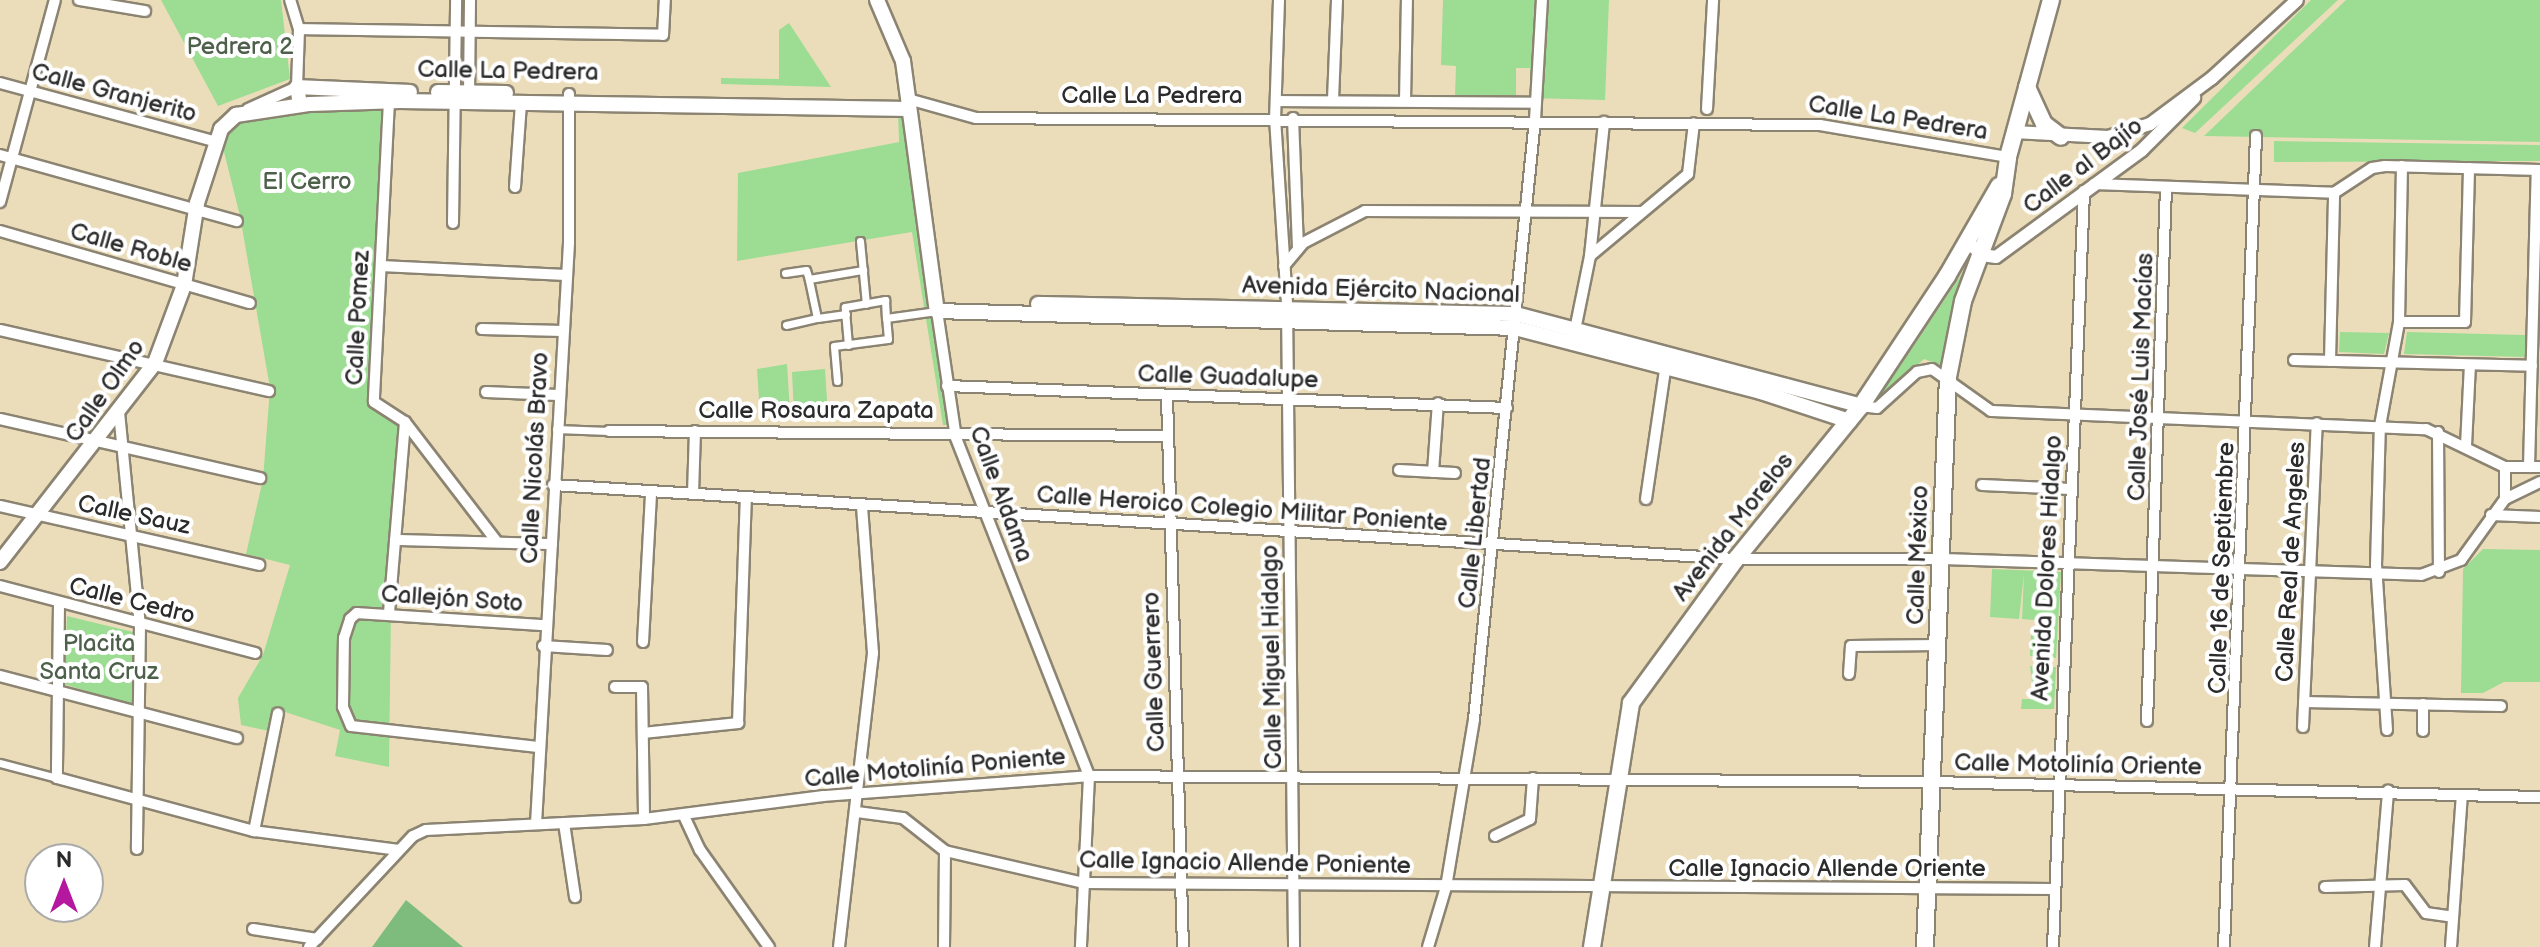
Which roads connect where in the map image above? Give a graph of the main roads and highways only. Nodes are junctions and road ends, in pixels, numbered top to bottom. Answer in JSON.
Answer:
{"nodes":[{"id":1,"x":877,"y":0,"type":"edge"},
{"id":2,"x":2051,"y":0,"type":"edge"},
{"id":3,"x":2027,"y":87,"type":"junction"},
{"id":4,"x":463,"y":97,"type":"junction"},
{"id":5,"x":569,"y":99,"type":"junction"},
{"id":6,"x":908,"y":104,"type":"junction"},
{"id":7,"x":300,"y":105,"type":"junction"},
{"id":8,"x":219,"y":135,"type":"joint"},
{"id":9,"x":2061,"y":137,"type":"road end"},
{"id":10,"x":2005,"y":174,"type":"junction"},
{"id":11,"x":937,"y":306,"type":"joint"},
{"id":12,"x":1516,"y":321,"type":"junction"},
{"id":13,"x":1667,"y":361,"type":"junction"},
{"id":14,"x":1763,"y":386,"type":"junction"},
{"id":15,"x":1861,"y":406,"type":"junction"},
{"id":16,"x":1849,"y":421,"type":"junction"},
{"id":17,"x":0,"y":562,"type":"edge"},
{"id":18,"x":1592,"y":947,"type":"edge"},
{"id":19,"x":1925,"y":947,"type":"edge"}],
"edges":[{"from":1,"to":6,"type":"main road","name":"Calle Aldama"},
{"from":2,"to":3,"type":"main road"},
{"from":3,"to":9,"type":"main road"},
{"from":3,"to":10,"type":"main road"},
{"from":4,"to":5,"type":"main road","name":"Calle La Pedrera"},
{"from":4,"to":5,"type":"main road","name":"Calle La Pedrera"},
{"from":4,"to":7,"type":"main road","name":"Calle La Pedrera"},
{"from":4,"to":7,"type":"main road","name":"Calle La Pedrera"},
{"from":5,"to":6,"type":"main road","name":"Calle La Pedrera"},
{"from":6,"to":11,"type":"main road","name":"Calle Aldama"},
{"from":7,"to":8,"type":"main road","name":"Calle La Pedrera"},
{"from":8,"to":17,"type":"main road","name":"Calle Olmo"},
{"from":10,"to":15,"type":"main road","name":"Avenida Morelos"},
{"from":10,"to":19,"type":"main road","name":"Calle México"},
{"from":11,"to":12,"type":"main road","name":"Avenida Ejército Nacional"},
{"from":12,"to":13,"type":"main road","name":"Avenida Ejército Nacional"},
{"from":12,"to":13,"type":"main road","name":"Avenida Ejército Nacional"},
{"from":13,"to":14,"type":"main road","name":"Avenida Ejército Nacional"},
{"from":14,"to":15,"type":"main road","name":"Avenida Ejército Nacional"},
{"from":14,"to":16,"type":"main road","name":"Avenida Ejército Nacional"},
{"from":15,"to":16,"type":"main road","name":"Avenida Morelos"},
{"from":16,"to":18,"type":"main road","name":"Avenida Morelos"}]}
